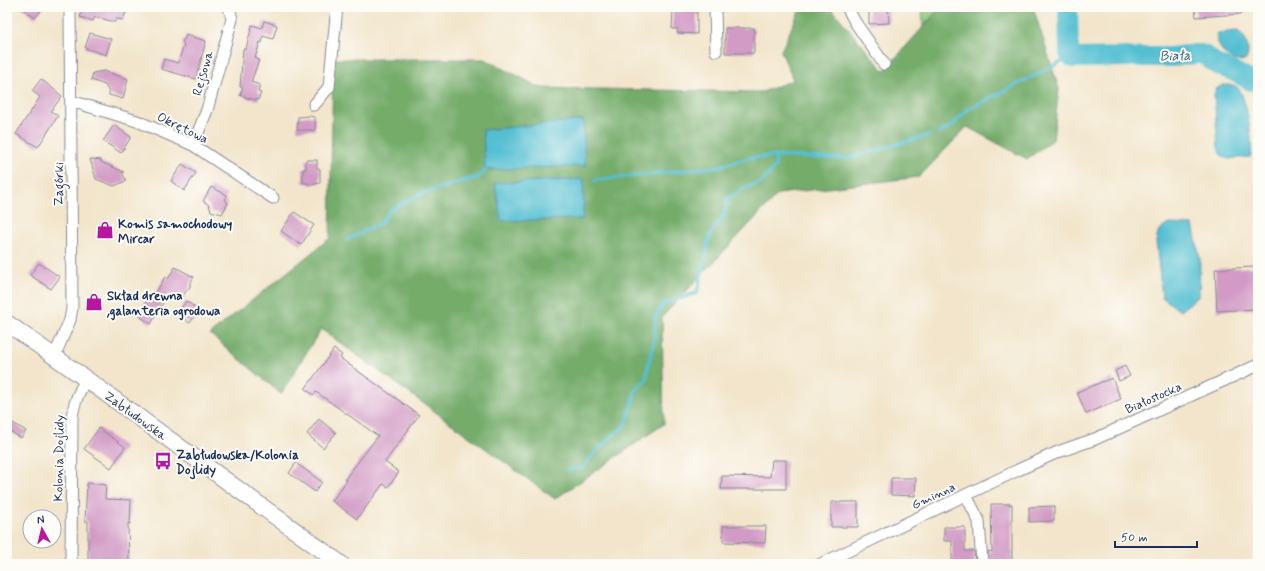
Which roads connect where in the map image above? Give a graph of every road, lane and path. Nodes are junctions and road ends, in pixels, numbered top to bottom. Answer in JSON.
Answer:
{"nodes":[{"id":1,"x":70,"y":7,"type":"edge"},
{"id":2,"x":229,"y":7,"type":"edge"},
{"id":3,"x":337,"y":7,"type":"edge"},
{"id":4,"x":715,"y":7,"type":"edge"},
{"id":5,"x":846,"y":7,"type":"edge"},
{"id":6,"x":716,"y":50,"type":"dead end"},
{"id":7,"x":884,"y":64,"type":"dead end"},
{"id":8,"x":71,"y":101,"type":"junction"},
{"id":9,"x":314,"y":106,"type":"dead end"},
{"id":10,"x":193,"y":145,"type":"junction"},
{"id":11,"x":273,"y":198,"type":"dead end"},
{"id":12,"x":7,"y":323,"type":"edge"},
{"id":13,"x":54,"y":357,"type":"junction"},
{"id":14,"x":1258,"y":365,"type":"edge"},
{"id":15,"x":86,"y":379,"type":"junction"},
{"id":16,"x":1058,"y":452,"type":"joint"},
{"id":17,"x":966,"y":495,"type":"junction"},
{"id":18,"x":71,"y":564,"type":"edge"},
{"id":19,"x":341,"y":564,"type":"edge"},
{"id":20,"x":820,"y":564,"type":"edge"},
{"id":21,"x":982,"y":564,"type":"edge"}],
"edges":[{"from":1,"to":8,"type":"street","name":"Zagórki"},
{"from":2,"to":10,"type":"street","name":"Rejsowa"},
{"from":3,"to":9,"type":"street"},
{"from":4,"to":6,"type":"street"},
{"from":5,"to":7,"type":"street"},
{"from":8,"to":10,"type":"street","name":"Okrętowa"},
{"from":8,"to":13,"type":"street","name":"Zagórki"},
{"from":10,"to":11,"type":"street","name":"Okrętowa"},
{"from":12,"to":13,"type":"highway","name":"Zabłudowska"},
{"from":13,"to":15,"type":"highway","name":"Zabłudowska"},
{"from":14,"to":16,"type":"street","name":"Białostocka"},
{"from":15,"to":18,"type":"street","name":"Kolonia Dojlidy"},
{"from":15,"to":19,"type":"highway","name":"Zabłudowska"},
{"from":16,"to":17,"type":"street","name":"Gminna"},
{"from":17,"to":20,"type":"street","name":"Gminna"},
{"from":17,"to":21,"type":"street"}]}
